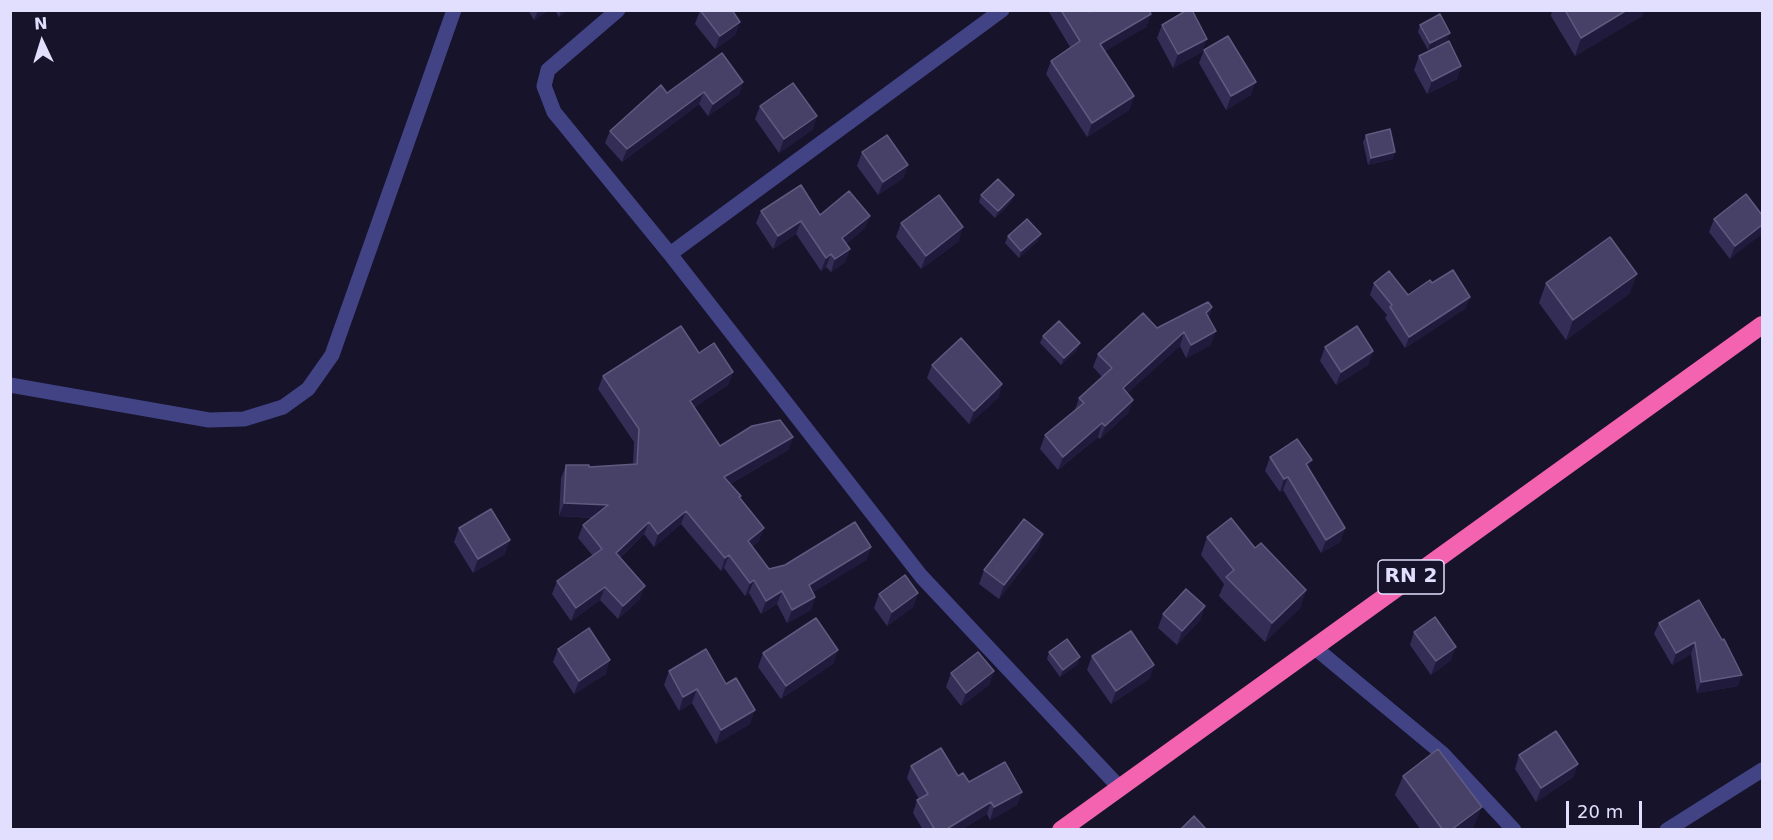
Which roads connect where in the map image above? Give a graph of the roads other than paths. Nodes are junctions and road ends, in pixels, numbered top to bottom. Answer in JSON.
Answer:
{"nodes":[{"id":1,"x":454,"y":10,"type":"edge"},
{"id":2,"x":618,"y":10,"type":"edge"},
{"id":3,"x":1002,"y":10,"type":"edge"},
{"id":4,"x":670,"y":254,"type":"junction"},
{"id":5,"x":1762,"y":325,"type":"edge"},
{"id":6,"x":10,"y":385,"type":"edge"},
{"id":7,"x":1314,"y":647,"type":"junction"},
{"id":8,"x":1762,"y":770,"type":"edge"},
{"id":9,"x":1119,"y":787,"type":"junction"},
{"id":10,"x":1061,"y":830,"type":"edge"},
{"id":11,"x":1514,"y":830,"type":"edge"},
{"id":12,"x":1667,"y":830,"type":"edge"}],
"edges":[{"from":1,"to":6,"type":"street"},
{"from":2,"to":4,"type":"street"},
{"from":3,"to":4,"type":"street"},
{"from":4,"to":9,"type":"street"},
{"from":5,"to":7,"type":"highway","number":"RN 2"},
{"from":7,"to":9,"type":"highway","number":"RN 2"},
{"from":7,"to":11,"type":"street"},
{"from":8,"to":12,"type":"street"},
{"from":9,"to":10,"type":"highway","number":"RN 2"}]}
